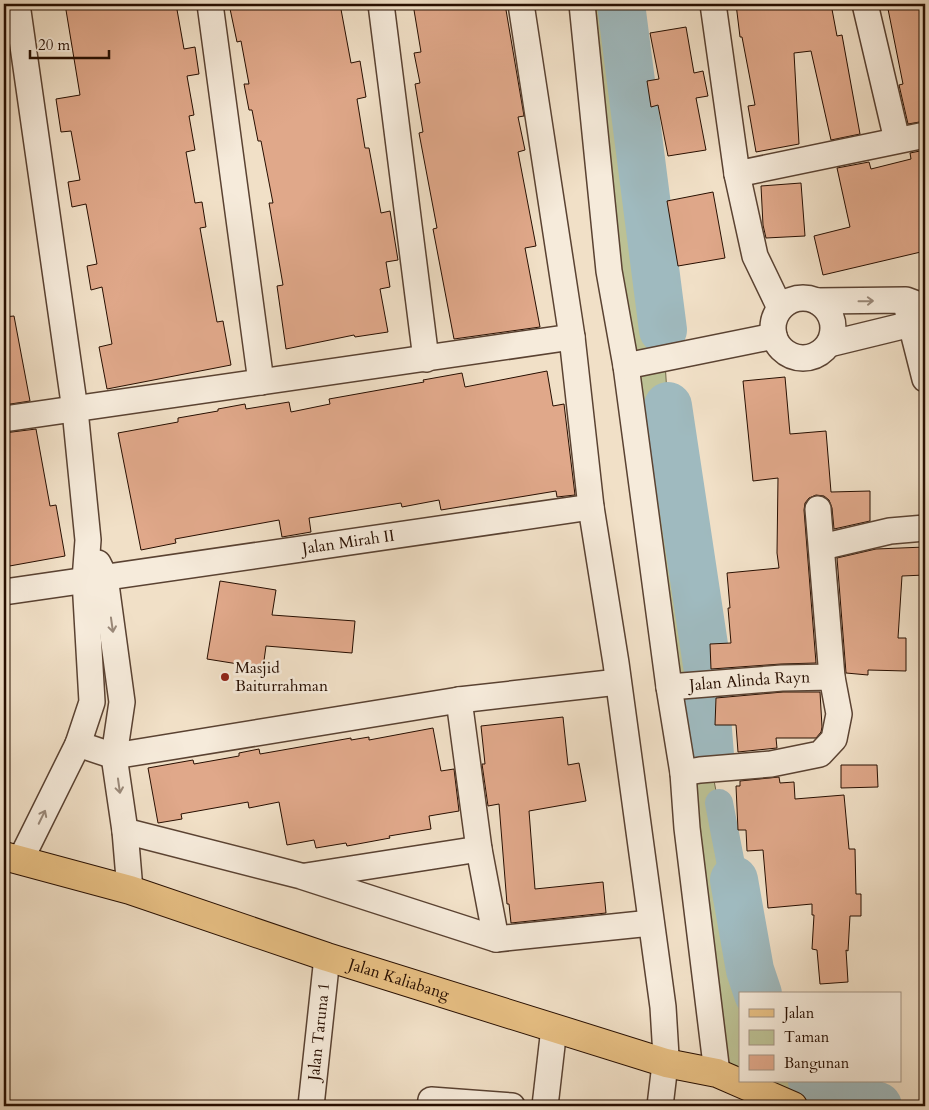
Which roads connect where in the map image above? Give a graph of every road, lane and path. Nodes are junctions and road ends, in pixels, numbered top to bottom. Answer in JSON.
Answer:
{"nodes":[{"id":1,"x":17,"y":4,"type":"edge"},
{"id":2,"x":210,"y":4,"type":"edge"},
{"id":3,"x":381,"y":4,"type":"edge"},
{"id":4,"x":521,"y":4,"type":"edge"},
{"id":5,"x":582,"y":4,"type":"edge"},
{"id":6,"x":713,"y":4,"type":"edge"},
{"id":7,"x":865,"y":4,"type":"edge"},
{"id":8,"x":925,"y":135,"type":"edge"},
{"id":9,"x":897,"y":140,"type":"junction"},
{"id":10,"x":738,"y":174,"type":"junction"},
{"id":11,"x":817,"y":301,"type":"junction"},
{"id":12,"x":780,"y":308,"type":"junction"},
{"id":13,"x":917,"y":312,"type":"edge"},
{"id":14,"x":774,"y":336,"type":"junction"},
{"id":15,"x":572,"y":337,"type":"junction"},
{"id":16,"x":829,"y":344,"type":"junction"},
{"id":17,"x":426,"y":359,"type":"junction"},
{"id":18,"x":636,"y":363,"type":"junction"},
{"id":19,"x":925,"y":379,"type":"edge"},
{"id":20,"x":262,"y":382,"type":"junction"},
{"id":21,"x":75,"y":410,"type":"junction"},
{"id":22,"x":4,"y":419,"type":"edge"},
{"id":23,"x":591,"y":507,"type":"junction"},
{"id":24,"x":818,"y":510,"type":"dead end"},
{"id":25,"x":925,"y":528,"type":"edge"},
{"id":26,"x":822,"y":547,"type":"junction"},
{"id":27,"x":95,"y":578,"type":"junction"},
{"id":28,"x":4,"y":592,"type":"edge"},
{"id":29,"x":832,"y":677,"type":"junction"},
{"id":30,"x":618,"y":682,"type":"junction"},
{"id":31,"x":674,"y":686,"type":"junction"},
{"id":32,"x":459,"y":700,"type":"junction"},
{"id":33,"x":78,"y":744,"type":"junction"},
{"id":34,"x":114,"y":756,"type":"junction"},
{"id":35,"x":692,"y":772,"type":"junction"},
{"id":36,"x":125,"y":831,"type":"junction"},
{"id":37,"x":480,"y":849,"type":"junction"},
{"id":38,"x":12,"y":858,"type":"edge"},
{"id":39,"x":301,"y":876,"type":"junction"},
{"id":40,"x":130,"y":890,"type":"junction"},
{"id":41,"x":651,"y":924,"type":"junction"},
{"id":42,"x":496,"y":938,"type":"junction"},
{"id":43,"x":327,"y":957,"type":"junction"},
{"id":44,"x":554,"y":1028,"type":"junction"},
{"id":45,"x":666,"y":1063,"type":"junction"},
{"id":46,"x":717,"y":1072,"type":"junction"},
{"id":47,"x":739,"y":1082,"type":"edge"},
{"id":48,"x":739,"y":1082,"type":"edge"},
{"id":49,"x":311,"y":1106,"type":"edge"},
{"id":50,"x":430,"y":1106,"type":"edge"},
{"id":51,"x":512,"y":1106,"type":"edge"},
{"id":52,"x":545,"y":1106,"type":"edge"},
{"id":53,"x":660,"y":1106,"type":"edge"},
{"id":54,"x":793,"y":1106,"type":"edge"}],
"edges":[{"from":1,"to":21,"type":"street"},
{"from":2,"to":20,"type":"street"},
{"from":3,"to":17,"type":"street"},
{"from":4,"to":15,"type":"street"},
{"from":5,"to":18,"type":"street"},
{"from":6,"to":10,"type":"street"},
{"from":7,"to":9,"type":"street"},
{"from":8,"to":9,"type":"street"},
{"from":9,"to":10,"type":"street"},
{"from":10,"to":12,"type":"street"},
{"from":11,"to":12,"type":"street"},
{"from":11,"to":13,"type":"street","one_way":true},
{"from":11,"to":16,"type":"street"},
{"from":12,"to":14,"type":"street"},
{"from":13,"to":16,"type":"street"},
{"from":13,"to":19,"type":"street"},
{"from":14,"to":16,"type":"street"},
{"from":14,"to":18,"type":"street"},
{"from":15,"to":17,"type":"street"},
{"from":15,"to":23,"type":"street"},
{"from":17,"to":20,"type":"street"},
{"from":18,"to":31,"type":"street"},
{"from":20,"to":21,"type":"street"},
{"from":21,"to":22,"type":"street"},
{"from":21,"to":27,"type":"street"},
{"from":23,"to":27,"type":"street","name":"Jalan Mirah II"},
{"from":23,"to":30,"type":"street"},
{"from":24,"to":26,"type":"street"},
{"from":25,"to":26,"type":"street"},
{"from":26,"to":29,"type":"street"},
{"from":27,"to":28,"type":"street","name":"Jalan Mirah II"},
{"from":27,"to":33,"type":"street"},
{"from":27,"to":34,"type":"street","one_way":true},
{"from":29,"to":31,"type":"street","name":"Jalan Alinda Rayn"},
{"from":29,"to":35,"type":"street"},
{"from":30,"to":32,"type":"street"},
{"from":30,"to":41,"type":"street"},
{"from":31,"to":35,"type":"street"},
{"from":32,"to":34,"type":"street"},
{"from":32,"to":37,"type":"street"},
{"from":33,"to":34,"type":"street"},
{"from":38,"to":33,"type":"street","one_way":true},
{"from":34,"to":36,"type":"street","one_way":true},
{"from":35,"to":46,"type":"street"},
{"from":36,"to":39,"type":"street"},
{"from":36,"to":40,"type":"street"},
{"from":37,"to":39,"type":"street"},
{"from":37,"to":42,"type":"street"},
{"from":38,"to":40,"type":"main road","name":"Jalan Kaliabang"},
{"from":39,"to":42,"type":"street"},
{"from":40,"to":43,"type":"main road","name":"Jalan Kaliabang"},
{"from":41,"to":42,"type":"street"},
{"from":41,"to":45,"type":"street"},
{"from":43,"to":44,"type":"main road","name":"Jalan Kaliabang"},
{"from":43,"to":49,"type":"street","name":"Jalan Taruna 1"},
{"from":44,"to":45,"type":"main road","name":"Jalan Kaliabang"},
{"from":44,"to":52,"type":"street"},
{"from":45,"to":46,"type":"main road","name":"Jalan Kaliabang"},
{"from":45,"to":53,"type":"street"},
{"from":46,"to":48,"type":"main road","name":"Jalan Kaliabang"},
{"from":47,"to":54,"type":"main road","name":"Jalan Kaliabang"},
{"from":50,"to":51,"type":"street"}]}
